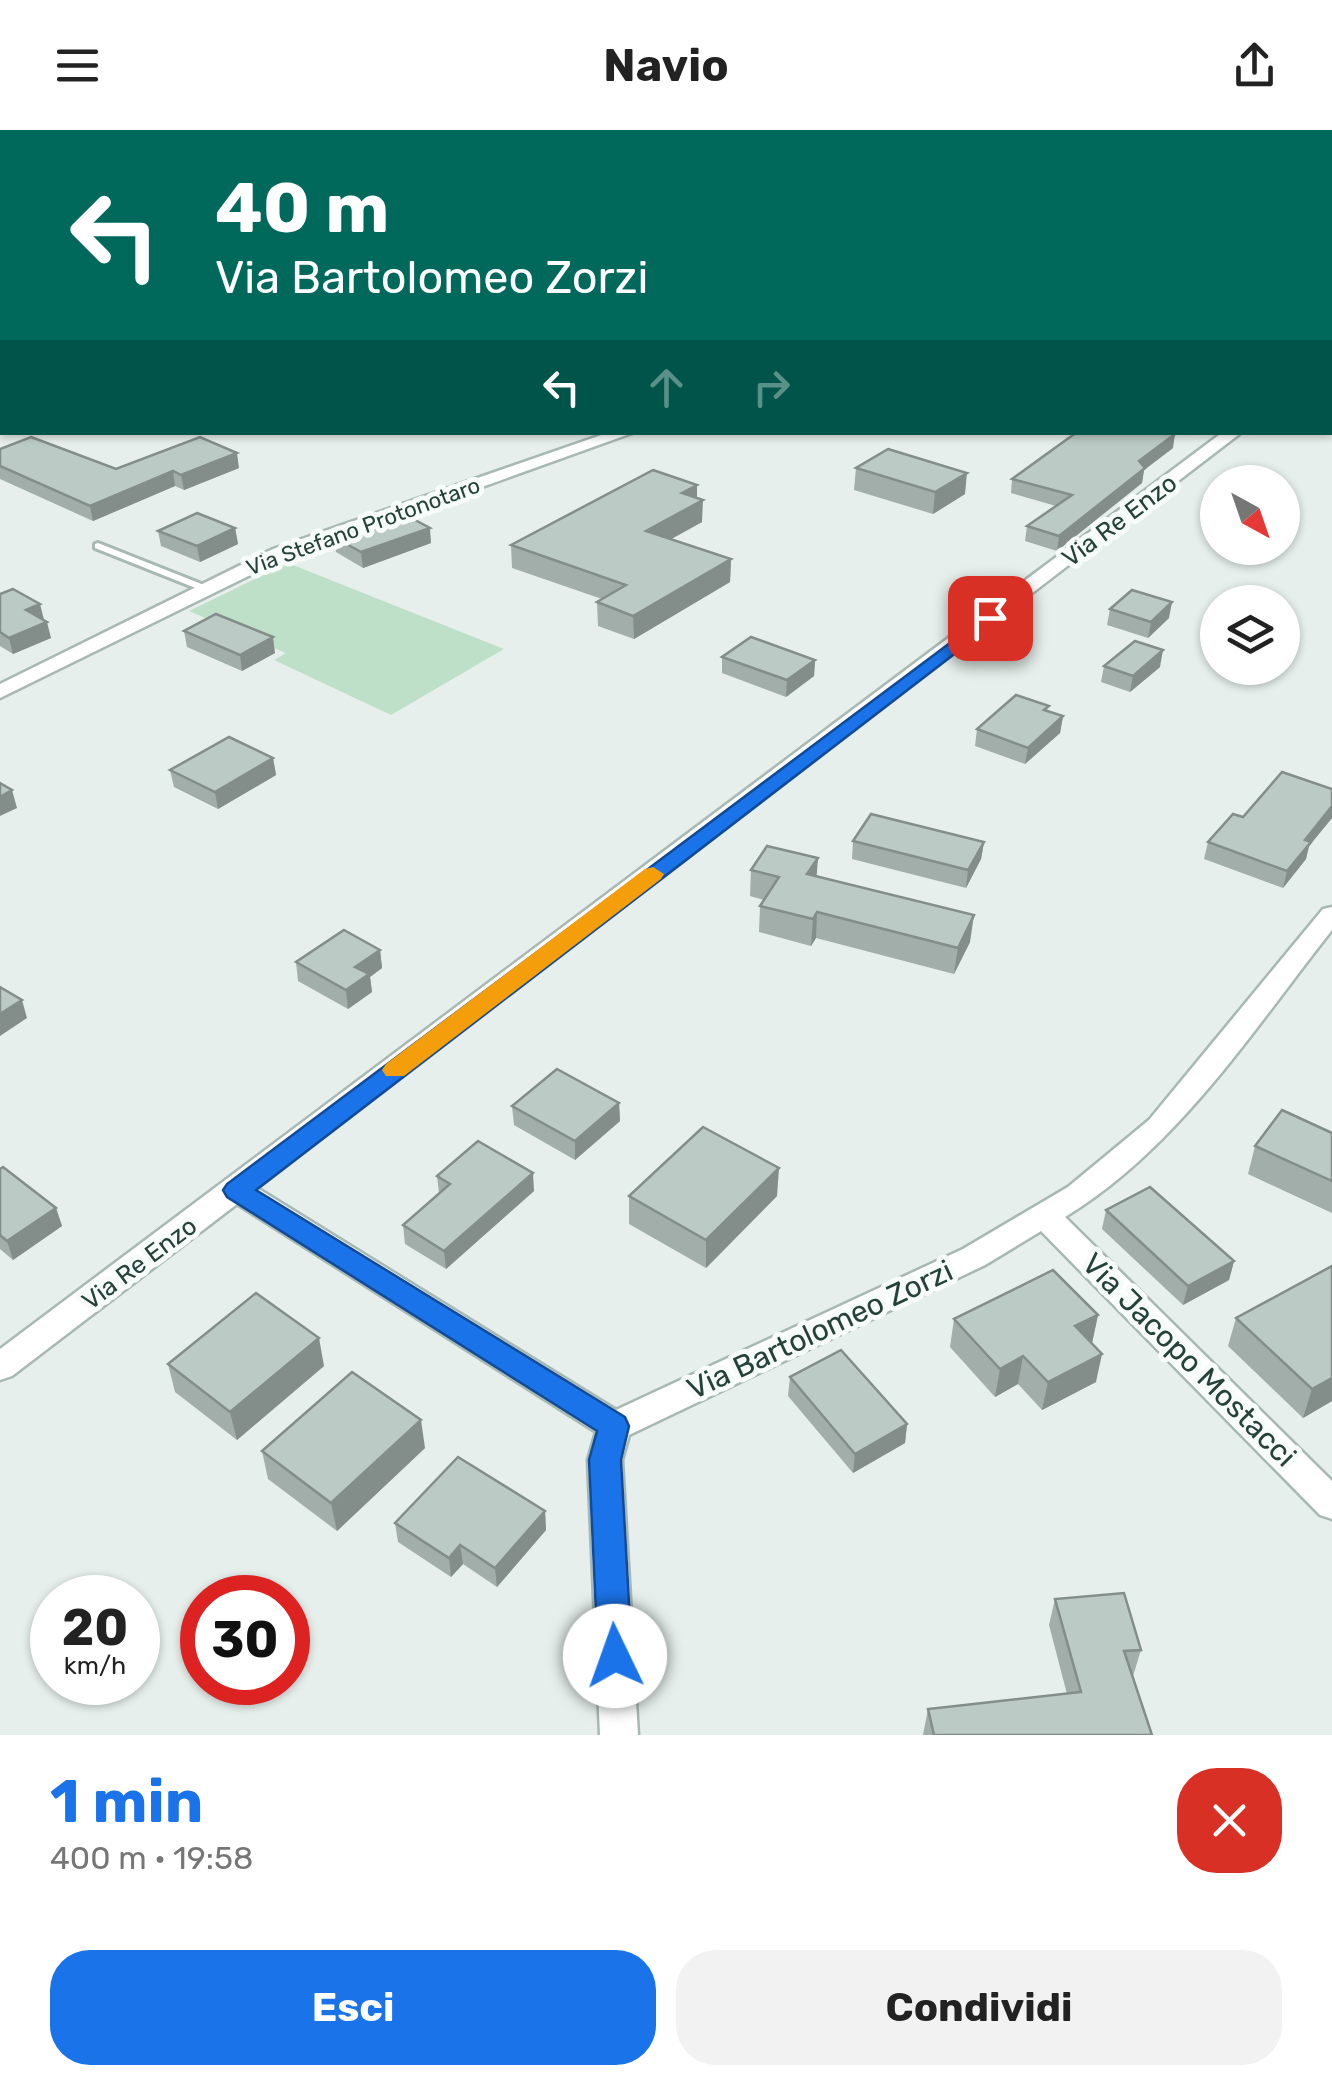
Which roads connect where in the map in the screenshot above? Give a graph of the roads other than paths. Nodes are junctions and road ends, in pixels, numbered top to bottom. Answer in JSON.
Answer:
{"nodes":[{"id":1,"x":618,"y":435,"type":"edge"},
{"id":2,"x":1230,"y":435,"type":"edge"},
{"id":3,"x":98,"y":546,"type":"dead end"},
{"id":4,"x":206,"y":589,"type":"junction"},
{"id":5,"x":0,"y":692,"type":"edge"},
{"id":6,"x":1332,"y":914,"type":"edge"},
{"id":7,"x":237,"y":1190,"type":"junction"},
{"id":8,"x":1046,"y":1217,"type":"junction"},
{"id":9,"x":0,"y":1367,"type":"edge"},
{"id":10,"x":614,"y":1426,"type":"junction"},
{"id":11,"x":1332,"y":1504,"type":"edge"},
{"id":12,"x":619,"y":1735,"type":"edge"}],
"edges":[{"from":1,"to":4,"type":"street","name":"Via Stefano Protonotaro"},
{"from":2,"to":7,"type":"street","name":"Via Re Enzo"},
{"from":3,"to":4,"type":"lane"},
{"from":4,"to":5,"type":"street","name":"Via Stefano Protonotaro"},
{"from":6,"to":8,"type":"street","name":"Via Bartolomeo Zorzi"},
{"from":7,"to":9,"type":"street","name":"Via Re Enzo"},
{"from":7,"to":10,"type":"street"},
{"from":8,"to":10,"type":"street","name":"Via Bartolomeo Zorzi"},
{"from":8,"to":11,"type":"street","name":"Via Jacopo Mostacci"},
{"from":10,"to":12,"type":"street"}]}
